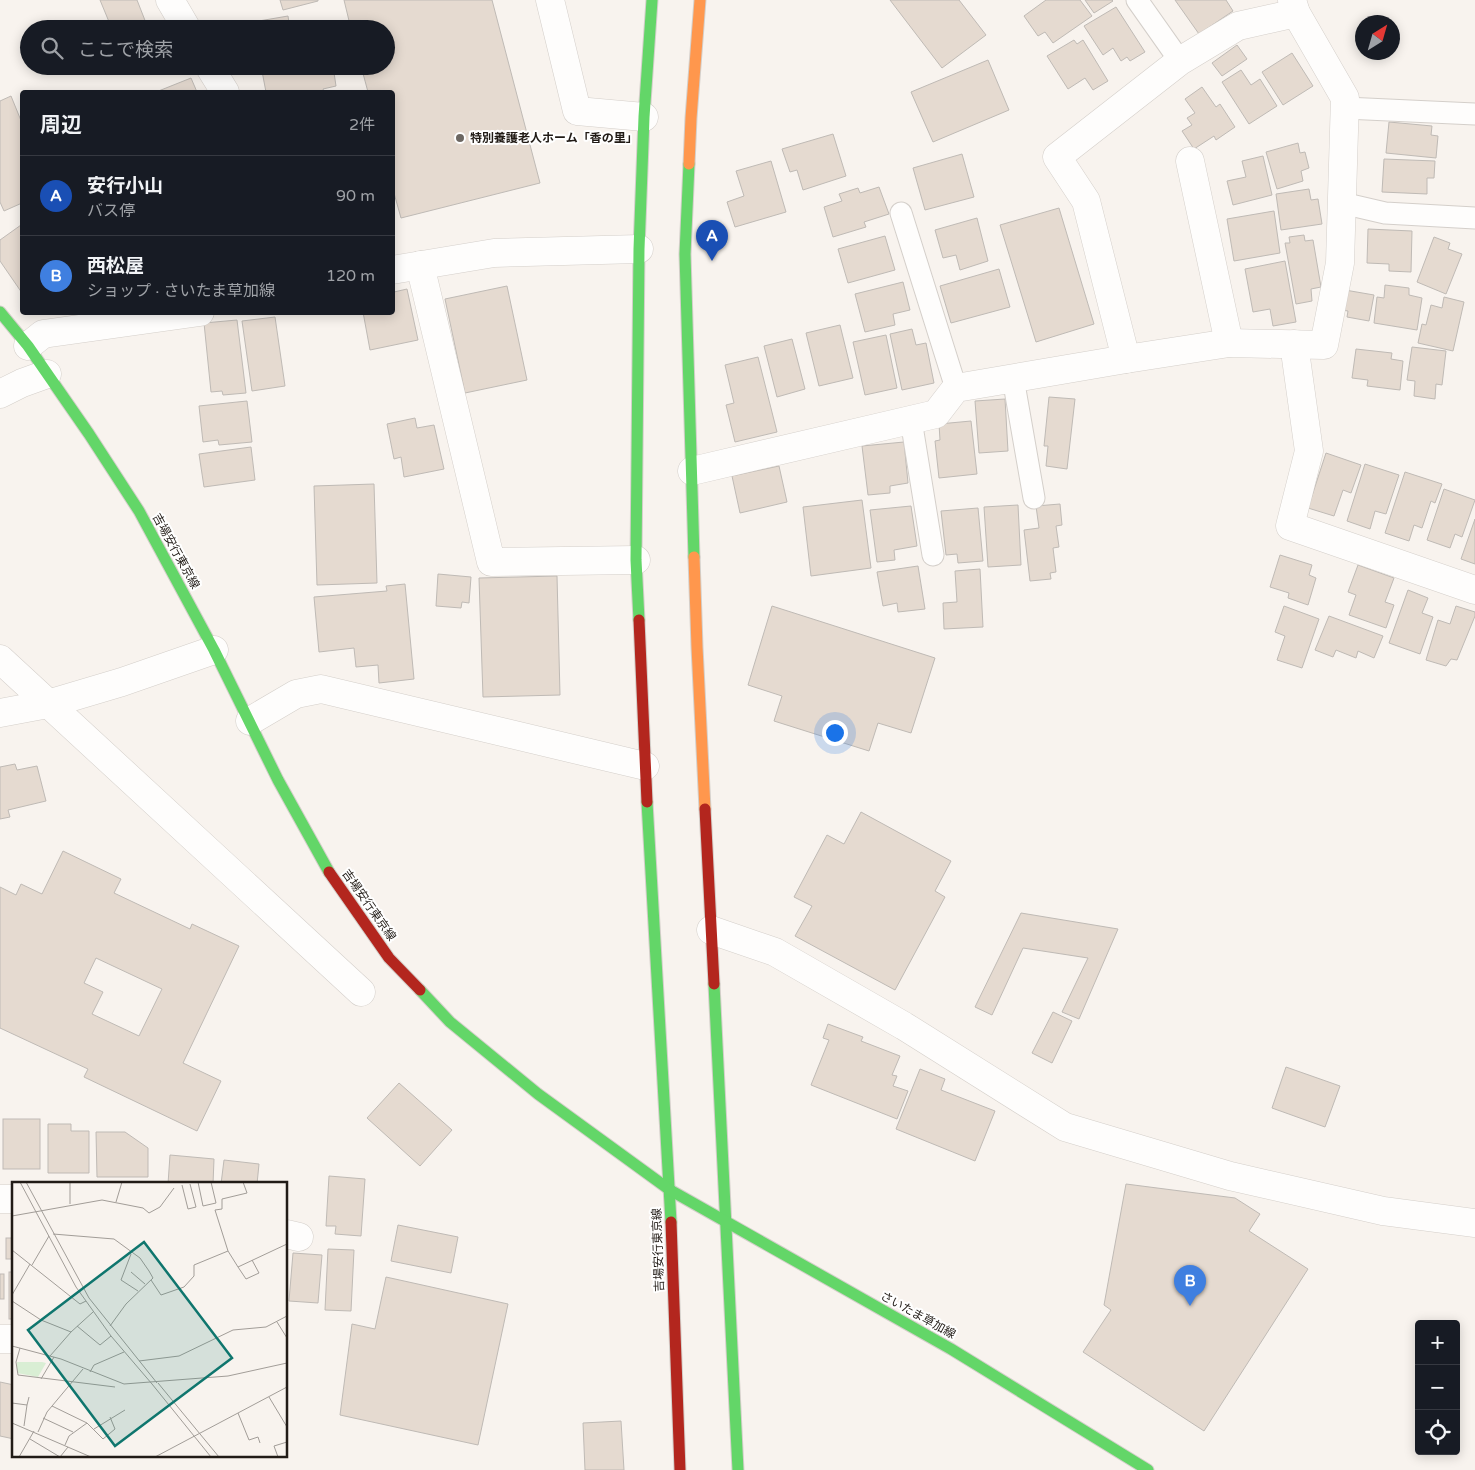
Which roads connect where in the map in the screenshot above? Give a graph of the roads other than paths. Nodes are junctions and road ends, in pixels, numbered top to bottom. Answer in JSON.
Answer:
{"nodes":[{"id":1,"x":170,"y":0,"type":"edge"},
{"id":2,"x":550,"y":0,"type":"edge"},
{"id":3,"x":652,"y":0,"type":"edge"},
{"id":4,"x":700,"y":0,"type":"edge"},
{"id":5,"x":1137,"y":0,"type":"edge"},
{"id":6,"x":1294,"y":6,"type":"edge"},
{"id":7,"x":182,"y":20,"type":"edge"},
{"id":8,"x":1180,"y":61,"type":"junction"},
{"id":9,"x":214,"y":75,"type":"edge"},
{"id":10,"x":223,"y":90,"type":"edge"},
{"id":11,"x":1345,"y":108,"type":"junction"},
{"id":12,"x":1475,"y":114,"type":"edge"},
{"id":13,"x":644,"y":117,"type":"junction"},
{"id":14,"x":1190,"y":161,"type":"dead end"},
{"id":15,"x":1342,"y":203,"type":"junction"},
{"id":16,"x":901,"y":213,"type":"dead end"},
{"id":17,"x":1475,"y":218,"type":"edge"},
{"id":18,"x":639,"y":249,"type":"junction"},
{"id":19,"x":420,"y":265,"type":"junction"},
{"id":20,"x":395,"y":269,"type":"edge"},
{"id":21,"x":0,"y":312,"type":"edge"},
{"id":22,"x":179,"y":315,"type":"edge"},
{"id":23,"x":1229,"y":343,"type":"junction"},
{"id":24,"x":1294,"y":344,"type":"junction"},
{"id":25,"x":28,"y":346,"type":"junction"},
{"id":26,"x":1126,"y":358,"type":"junction"},
{"id":27,"x":47,"y":374,"type":"junction"},
{"id":28,"x":1013,"y":378,"type":"junction"},
{"id":29,"x":956,"y":388,"type":"junction"},
{"id":30,"x":0,"y":394,"type":"edge"},
{"id":31,"x":911,"y":420,"type":"junction"},
{"id":32,"x":692,"y":471,"type":"junction"},
{"id":33,"x":1034,"y":498,"type":"dead end"},
{"id":34,"x":933,"y":555,"type":"dead end"},
{"id":35,"x":636,"y":560,"type":"junction"},
{"id":36,"x":1475,"y":590,"type":"edge"},
{"id":37,"x":214,"y":650,"type":"junction"},
{"id":38,"x":0,"y":659,"type":"edge"},
{"id":39,"x":48,"y":704,"type":"junction"},
{"id":40,"x":0,"y":713,"type":"edge"},
{"id":41,"x":250,"y":722,"type":"junction"},
{"id":42,"x":645,"y":766,"type":"junction"},
{"id":43,"x":711,"y":930,"type":"junction"},
{"id":44,"x":361,"y":992,"type":"dead end"},
{"id":45,"x":670,"y":1190,"type":"junction"},
{"id":46,"x":726,"y":1223,"type":"junction"},
{"id":47,"x":1475,"y":1223,"type":"edge"},
{"id":48,"x":680,"y":1470,"type":"edge"},
{"id":49,"x":738,"y":1470,"type":"edge"},
{"id":50,"x":1148,"y":1470,"type":"edge"}],
"edges":[{"from":1,"to":7,"type":"street"},
{"from":2,"to":13,"type":"street"},
{"from":3,"to":13,"type":"street"},
{"from":4,"to":32,"type":"street"},
{"from":5,"to":8,"type":"lane"},
{"from":6,"to":8,"type":"street"},
{"from":6,"to":11,"type":"street"},
{"from":8,"to":26,"type":"street"},
{"from":9,"to":10,"type":"street"},
{"from":11,"to":12,"type":"lane"},
{"from":11,"to":15,"type":"street"},
{"from":13,"to":18,"type":"street"},
{"from":14,"to":23,"type":"street"},
{"from":15,"to":17,"type":"lane"},
{"from":15,"to":24,"type":"street"},
{"from":16,"to":29,"type":"lane"},
{"from":18,"to":19,"type":"street"},
{"from":18,"to":35,"type":"street"},
{"from":19,"to":20,"type":"street"},
{"from":19,"to":35,"type":"street"},
{"from":21,"to":25,"type":"street","name":"吉場安行東京線"},
{"from":22,"to":25,"type":"street"},
{"from":23,"to":24,"type":"street"},
{"from":23,"to":26,"type":"street"},
{"from":24,"to":36,"type":"street"},
{"from":25,"to":27,"type":"street","name":"吉場安行東京線"},
{"from":26,"to":28,"type":"street"},
{"from":27,"to":30,"type":"street"},
{"from":27,"to":37,"type":"street","name":"吉場安行東京線"},
{"from":28,"to":29,"type":"street"},
{"from":28,"to":33,"type":"lane"},
{"from":29,"to":31,"type":"street"},
{"from":31,"to":32,"type":"street"},
{"from":31,"to":34,"type":"lane"},
{"from":32,"to":43,"type":"street"},
{"from":35,"to":42,"type":"street"},
{"from":37,"to":39,"type":"street"},
{"from":37,"to":41,"type":"street","name":"吉場安行東京線"},
{"from":38,"to":39,"type":"street"},
{"from":39,"to":40,"type":"street"},
{"from":39,"to":44,"type":"street"},
{"from":41,"to":42,"type":"street"},
{"from":41,"to":45,"type":"street","name":"吉場安行東京線"},
{"from":42,"to":45,"type":"street"},
{"from":43,"to":46,"type":"street"},
{"from":43,"to":47,"type":"street"},
{"from":45,"to":46,"type":"street","name":"さいたま草加線"},
{"from":45,"to":48,"type":"street","name":"吉場安行東京線"},
{"from":46,"to":49,"type":"street"},
{"from":46,"to":50,"type":"street","name":"さいたま草加線"}]}
